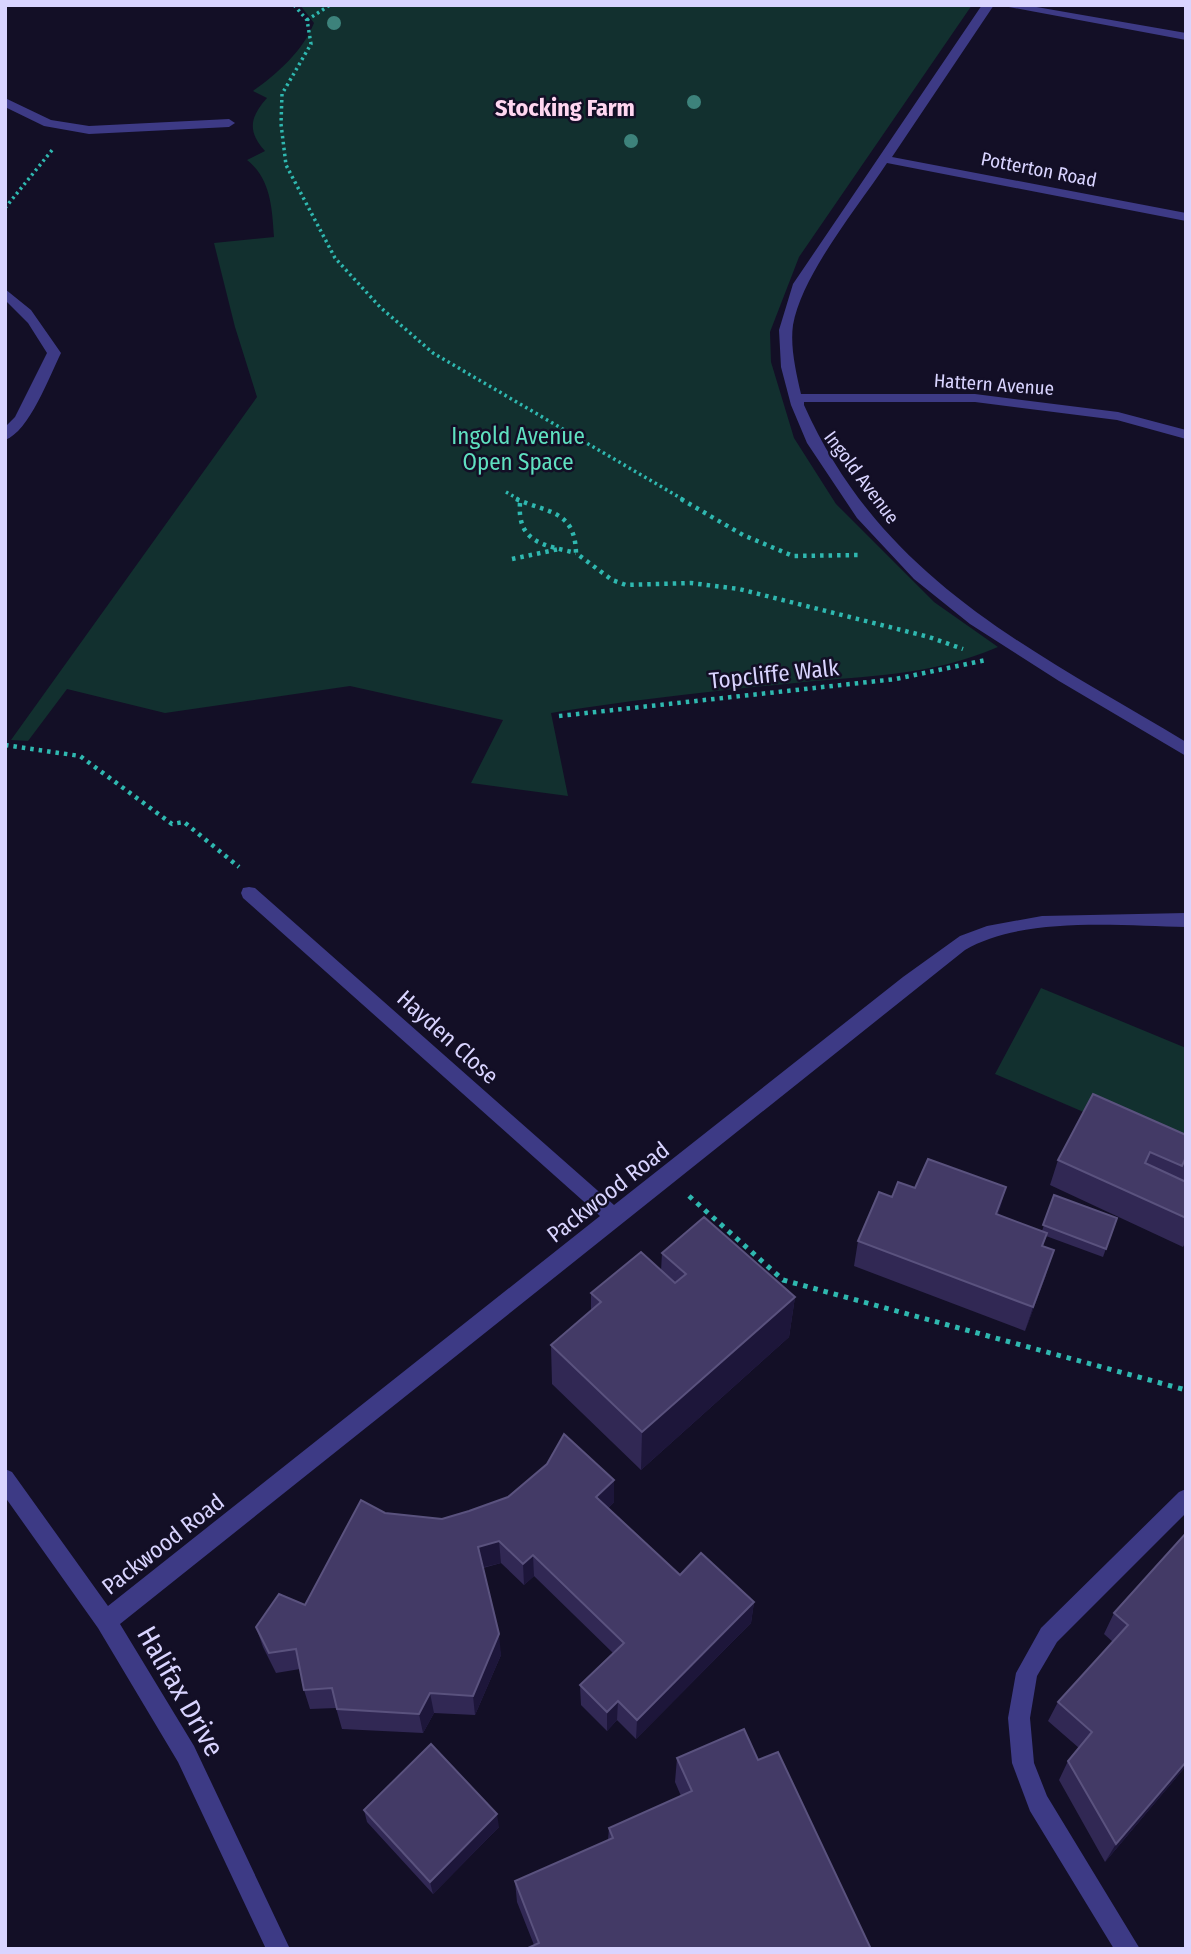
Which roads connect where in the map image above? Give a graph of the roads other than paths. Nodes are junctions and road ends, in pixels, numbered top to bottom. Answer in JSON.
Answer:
{"nodes":[{"id":1,"x":988,"y":5,"type":"edge"},
{"id":2,"x":1003,"y":5,"type":"edge"},
{"id":3,"x":1186,"y":37,"type":"edge"},
{"id":4,"x":5,"y":102,"type":"edge"},
{"id":5,"x":229,"y":123,"type":"dead end"},
{"id":6,"x":884,"y":159,"type":"junction"},
{"id":7,"x":1186,"y":217,"type":"edge"},
{"id":8,"x":5,"y":293,"type":"edge"},
{"id":9,"x":796,"y":398,"type":"junction"},
{"id":10,"x":1186,"y":435,"type":"edge"},
{"id":11,"x":5,"y":436,"type":"edge"},
{"id":12,"x":1186,"y":750,"type":"edge"},
{"id":13,"x":249,"y":893,"type":"road end"},
{"id":14,"x":1186,"y":920,"type":"edge"},
{"id":15,"x":614,"y":1217,"type":"junction"},
{"id":16,"x":5,"y":1479,"type":"edge"},
{"id":17,"x":1186,"y":1499,"type":"edge"},
{"id":18,"x":106,"y":1621,"type":"junction"},
{"id":19,"x":278,"y":1949,"type":"edge"},
{"id":20,"x":1128,"y":1949,"type":"edge"}],
"edges":[{"from":1,"to":6,"type":"street","name":"Ingold Avenue"},
{"from":2,"to":3,"type":"street"},
{"from":4,"to":5,"type":"street"},
{"from":6,"to":7,"type":"street","name":"Potterton Road"},
{"from":6,"to":9,"type":"street","name":"Ingold Avenue"},
{"from":8,"to":11,"type":"street"},
{"from":9,"to":10,"type":"street","name":"Hattern Avenue"},
{"from":9,"to":12,"type":"street","name":"Ingold Avenue"},
{"from":13,"to":15,"type":"street","name":"Hayden Close"},
{"from":14,"to":15,"type":"street","name":"Packwood Road"},
{"from":15,"to":18,"type":"street","name":"Packwood Road"},
{"from":16,"to":18,"type":"street","name":"Halifax Drive"},
{"from":17,"to":20,"type":"street"},
{"from":18,"to":19,"type":"street","name":"Halifax Drive"}]}
